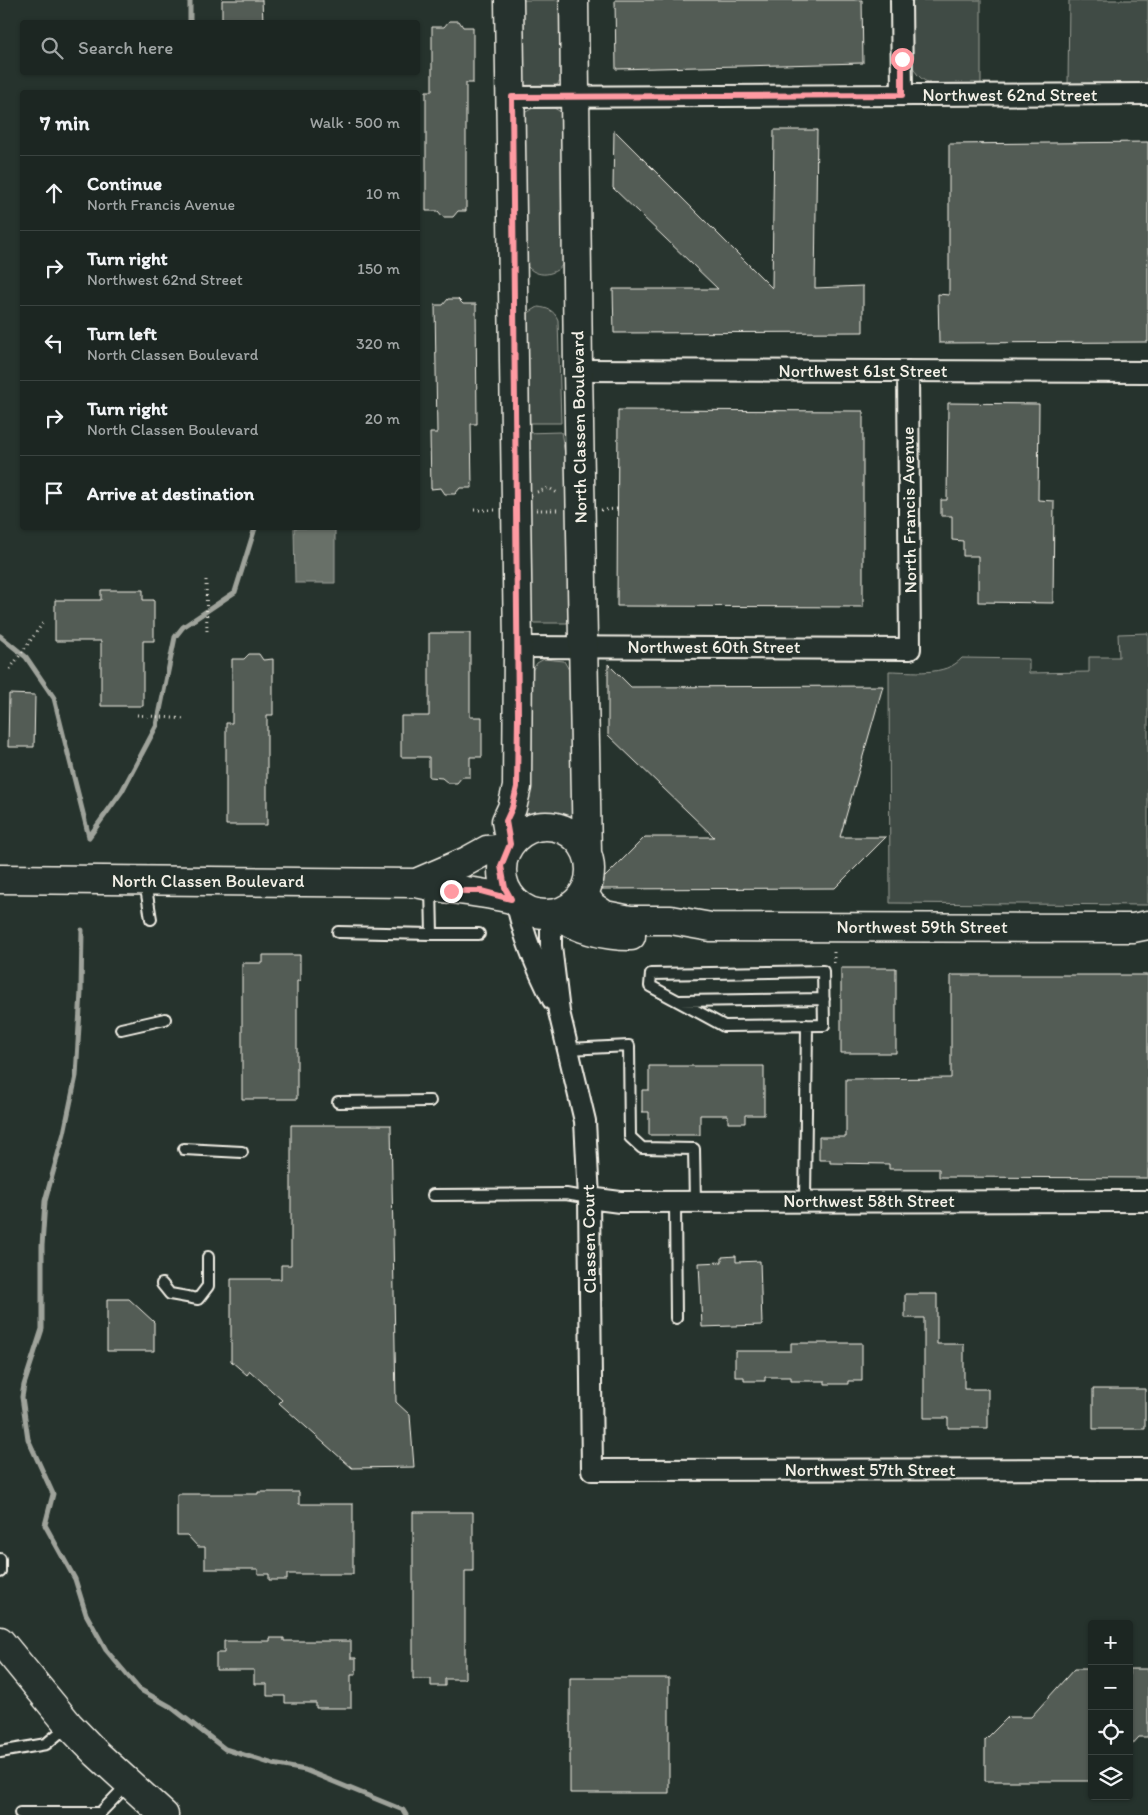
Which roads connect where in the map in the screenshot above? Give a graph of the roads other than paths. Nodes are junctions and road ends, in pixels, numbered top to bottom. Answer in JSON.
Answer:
{"nodes":[{"id":1,"x":509,"y":0,"type":"edge"},
{"id":2,"x":574,"y":0,"type":"edge"},
{"id":3,"x":901,"y":0,"type":"edge"},
{"id":4,"x":1148,"y":94,"type":"edge"},
{"id":5,"x":902,"y":95,"type":"junction"},
{"id":6,"x":512,"y":97,"type":"junction"},
{"id":7,"x":576,"y":97,"type":"junction"},
{"id":8,"x":578,"y":370,"type":"junction"},
{"id":9,"x":908,"y":371,"type":"junction"},
{"id":10,"x":1148,"y":372,"type":"edge"},
{"id":11,"x":583,"y":646,"type":"junction"},
{"id":12,"x":518,"y":647,"type":"junction"},
{"id":13,"x":910,"y":649,"type":"joint"},
{"id":14,"x":508,"y":846,"type":"junction"},
{"id":15,"x":587,"y":854,"type":"junction"},
{"id":16,"x":0,"y":879,"type":"edge"},
{"id":17,"x":145,"y":881,"type":"junction"},
{"id":18,"x":423,"y":885,"type":"junction"},
{"id":19,"x":584,"y":894,"type":"junction"},
{"id":20,"x":514,"y":901,"type":"junction"},
{"id":21,"x":553,"y":914,"type":"junction"},
{"id":22,"x":151,"y":919,"type":"dead end"},
{"id":23,"x":711,"y":927,"type":"junction"},
{"id":24,"x":1143,"y":928,"type":"edge"},
{"id":25,"x":338,"y":932,"type":"dead end"},
{"id":26,"x":432,"y":934,"type":"junction"},
{"id":27,"x":479,"y":934,"type":"dead end"},
{"id":28,"x":824,"y":999,"type":"junction"},
{"id":29,"x":678,"y":1000,"type":"junction"},
{"id":30,"x":559,"y":1012,"type":"junction"},
{"id":31,"x":165,"y":1019,"type":"dead end"},
{"id":32,"x":807,"y":1025,"type":"junction"},
{"id":33,"x":121,"y":1029,"type":"dead end"},
{"id":34,"x":568,"y":1049,"type":"junction"},
{"id":35,"x":430,"y":1101,"type":"dead end"},
{"id":36,"x":338,"y":1102,"type":"dead end"},
{"id":37,"x":184,"y":1149,"type":"dead end"},
{"id":38,"x":242,"y":1152,"type":"dead end"},
{"id":39,"x":433,"y":1195,"type":"dead end"},
{"id":40,"x":589,"y":1198,"type":"junction"},
{"id":41,"x":1148,"y":1200,"type":"edge"},
{"id":42,"x":805,"y":1201,"type":"junction"},
{"id":43,"x":675,"y":1202,"type":"junction"},
{"id":44,"x":696,"y":1202,"type":"junction"},
{"id":45,"x":208,"y":1257,"type":"dead end"},
{"id":46,"x":162,"y":1284,"type":"dead end"},
{"id":47,"x":676,"y":1318,"type":"dead end"},
{"id":48,"x":1148,"y":1469,"type":"edge"},
{"id":49,"x":592,"y":1470,"type":"joint"},
{"id":50,"x":0,"y":1559,"type":"edge"},
{"id":51,"x":0,"y":1572,"type":"edge"},
{"id":52,"x":0,"y":1641,"type":"edge"},
{"id":53,"x":68,"y":1725,"type":"junction"},
{"id":54,"x":0,"y":1752,"type":"edge"},
{"id":55,"x":128,"y":1783,"type":"junction"},
{"id":56,"x":20,"y":1813,"type":"dead end"},
{"id":57,"x":164,"y":1815,"type":"edge"}],
"edges":[{"from":1,"to":6,"type":"main road"},
{"from":2,"to":7,"type":"main road","name":"North Classen Boulevard"},
{"from":3,"to":5,"type":"street"},
{"from":4,"to":5,"type":"street","name":"Northwest 62nd Street"},
{"from":5,"to":7,"type":"street","name":"Northwest 62nd Street"},
{"from":6,"to":7,"type":"street","name":"Northwest 62nd Street"},
{"from":6,"to":12,"type":"main road"},
{"from":7,"to":8,"type":"main road","name":"North Classen Boulevard"},
{"from":8,"to":9,"type":"street","name":"Northwest 61st Street"},
{"from":8,"to":11,"type":"main road","name":"North Classen Boulevard"},
{"from":9,"to":10,"type":"street","name":"Northwest 61st Street"},
{"from":9,"to":13,"type":"street","name":"North Francis Avenue"},
{"from":11,"to":12,"type":"street","name":"Northwest 60th Street"},
{"from":11,"to":13,"type":"street","name":"Northwest 60th Street"},
{"from":11,"to":15,"type":"main road","name":"North Classen Boulevard"},
{"from":12,"to":14,"type":"main road"},
{"from":14,"to":15,"type":"main road","name":"North Classen Boulevard"},
{"from":14,"to":18,"type":"main road","name":"North Classen Boulevard"},
{"from":14,"to":20,"type":"main road"},
{"from":15,"to":19,"type":"main road","name":"North Classen Boulevard"},
{"from":16,"to":17,"type":"main road","name":"North Classen Boulevard"},
{"from":17,"to":18,"type":"main road","name":"North Classen Boulevard"},
{"from":17,"to":22,"type":"lane"},
{"from":18,"to":20,"type":"main road","name":"North Classen Boulevard"},
{"from":18,"to":26,"type":"lane"},
{"from":19,"to":21,"type":"main road"},
{"from":19,"to":23,"type":"main road","name":"Northwest 59th Street"},
{"from":20,"to":21,"type":"main road","name":"North Classen Boulevard"},
{"from":20,"to":30,"type":"street","name":"Classen Court"},
{"from":21,"to":23,"type":"main road","name":"Northwest 59th Street"},
{"from":21,"to":30,"type":"street","name":"Classen Court"},
{"from":23,"to":24,"type":"main road","name":"Northwest 59th Street"},
{"from":25,"to":26,"type":"lane"},
{"from":26,"to":27,"type":"lane"},
{"from":28,"to":29,"type":"lane"},
{"from":28,"to":29,"type":"lane"},
{"from":28,"to":32,"type":"lane"},
{"from":29,"to":32,"type":"lane"},
{"from":30,"to":34,"type":"street","name":"Classen Court"},
{"from":31,"to":33,"type":"lane"},
{"from":32,"to":42,"type":"lane"},
{"from":34,"to":40,"type":"street","name":"Classen Court"},
{"from":34,"to":44,"type":"lane"},
{"from":35,"to":36,"type":"lane"},
{"from":37,"to":38,"type":"lane"},
{"from":39,"to":40,"type":"lane"},
{"from":40,"to":43,"type":"street","name":"Northwest 58th Street"},
{"from":40,"to":49,"type":"street","name":"Classen Court"},
{"from":41,"to":42,"type":"street","name":"Northwest 58th Street"},
{"from":42,"to":44,"type":"street","name":"Northwest 58th Street"},
{"from":43,"to":44,"type":"street","name":"Northwest 58th Street"},
{"from":43,"to":47,"type":"lane"},
{"from":45,"to":46,"type":"lane"},
{"from":48,"to":49,"type":"street","name":"Northwest 57th Street"},
{"from":50,"to":51,"type":"lane"},
{"from":52,"to":53,"type":"main road"},
{"from":53,"to":54,"type":"lane"},
{"from":53,"to":55,"type":"main road"},
{"from":55,"to":56,"type":"lane"},
{"from":55,"to":57,"type":"main road"}]}
